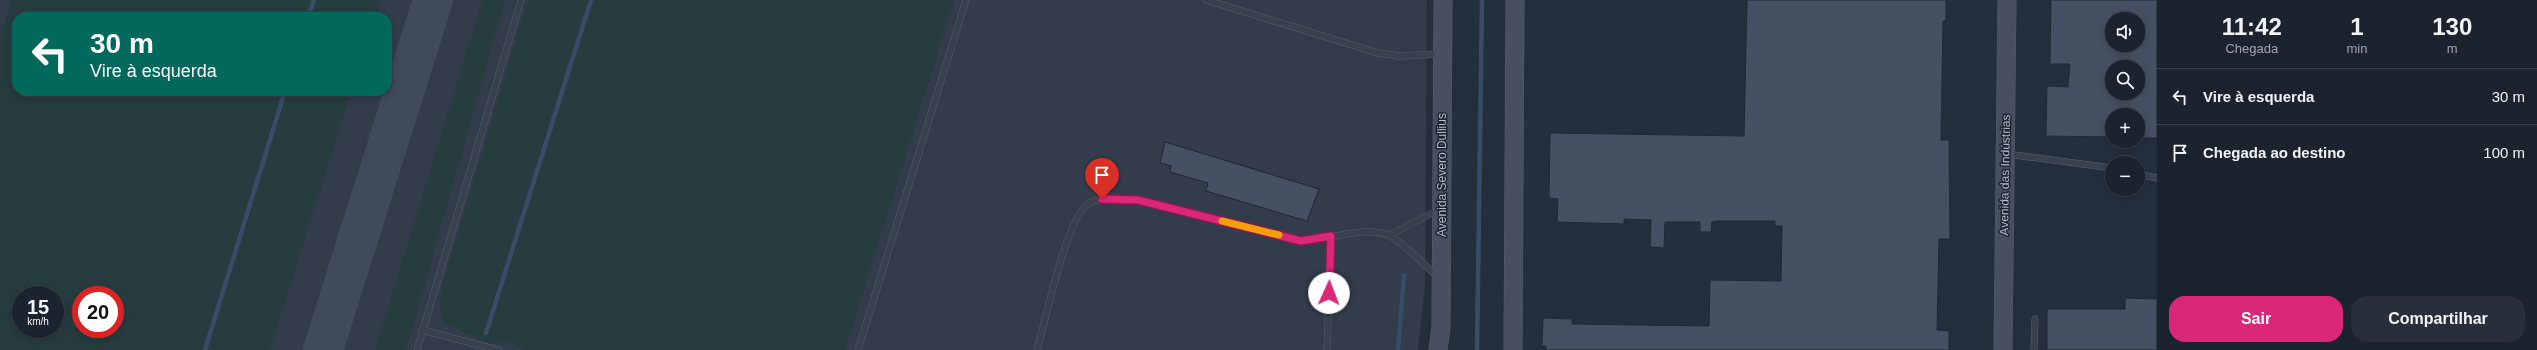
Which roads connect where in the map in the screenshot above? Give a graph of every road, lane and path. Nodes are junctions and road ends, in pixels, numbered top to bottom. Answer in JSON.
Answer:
{"nodes":[{"id":1,"x":521,"y":0,"type":"edge"},
{"id":2,"x":966,"y":0,"type":"edge"},
{"id":3,"x":1206,"y":0,"type":"edge"},
{"id":4,"x":1443,"y":0,"type":"edge"},
{"id":5,"x":1515,"y":0,"type":"edge"},
{"id":6,"x":2007,"y":0,"type":"edge"},
{"id":7,"x":1443,"y":54,"type":"junction"},
{"id":8,"x":2006,"y":154,"type":"junction"},
{"id":9,"x":2105,"y":167,"type":"edge"},
{"id":10,"x":2145,"y":175,"type":"edge"},
{"id":11,"x":2157,"y":178,"type":"edge"},
{"id":12,"x":1442,"y":208,"type":"junction"},
{"id":13,"x":1390,"y":235,"type":"junction"},
{"id":14,"x":1331,"y":236,"type":"junction"},
{"id":15,"x":1441,"y":280,"type":"junction"},
{"id":16,"x":2035,"y":319,"type":"dead end"},
{"id":17,"x":422,"y":330,"type":"junction"},
{"id":18,"x":417,"y":350,"type":"edge"},
{"id":19,"x":498,"y":350,"type":"edge"},
{"id":20,"x":858,"y":350,"type":"edge"},
{"id":21,"x":1038,"y":350,"type":"edge"},
{"id":22,"x":1327,"y":350,"type":"edge"},
{"id":23,"x":1438,"y":350,"type":"edge"},
{"id":24,"x":1513,"y":350,"type":"edge"},
{"id":25,"x":2003,"y":350,"type":"edge"},
{"id":26,"x":2034,"y":350,"type":"edge"}],
"edges":[{"from":1,"to":17,"type":"lane"},
{"from":2,"to":20,"type":"lane"},
{"from":3,"to":7,"type":"lane"},
{"from":4,"to":7,"type":"main road","name":"Avenida Severo Dullius"},
{"from":5,"to":24,"type":"main road"},
{"from":6,"to":8,"type":"main road","name":"Avenida das Indústrias"},
{"from":7,"to":12,"type":"main road","name":"Avenida Severo Dullius"},
{"from":8,"to":9,"type":"lane"},
{"from":8,"to":25,"type":"main road","name":"Avenida das Indústrias"},
{"from":10,"to":11,"type":"lane"},
{"from":12,"to":13,"type":"lane"},
{"from":12,"to":15,"type":"main road","name":"Avenida Severo Dullius"},
{"from":13,"to":14,"type":"lane"},
{"from":13,"to":15,"type":"lane"},
{"from":14,"to":21,"type":"lane"},
{"from":14,"to":22,"type":"lane"},
{"from":15,"to":23,"type":"main road","name":"Avenida Severo Dullius"},
{"from":16,"to":26,"type":"lane"},
{"from":17,"to":18,"type":"lane"},
{"from":17,"to":19,"type":"lane"}]}
